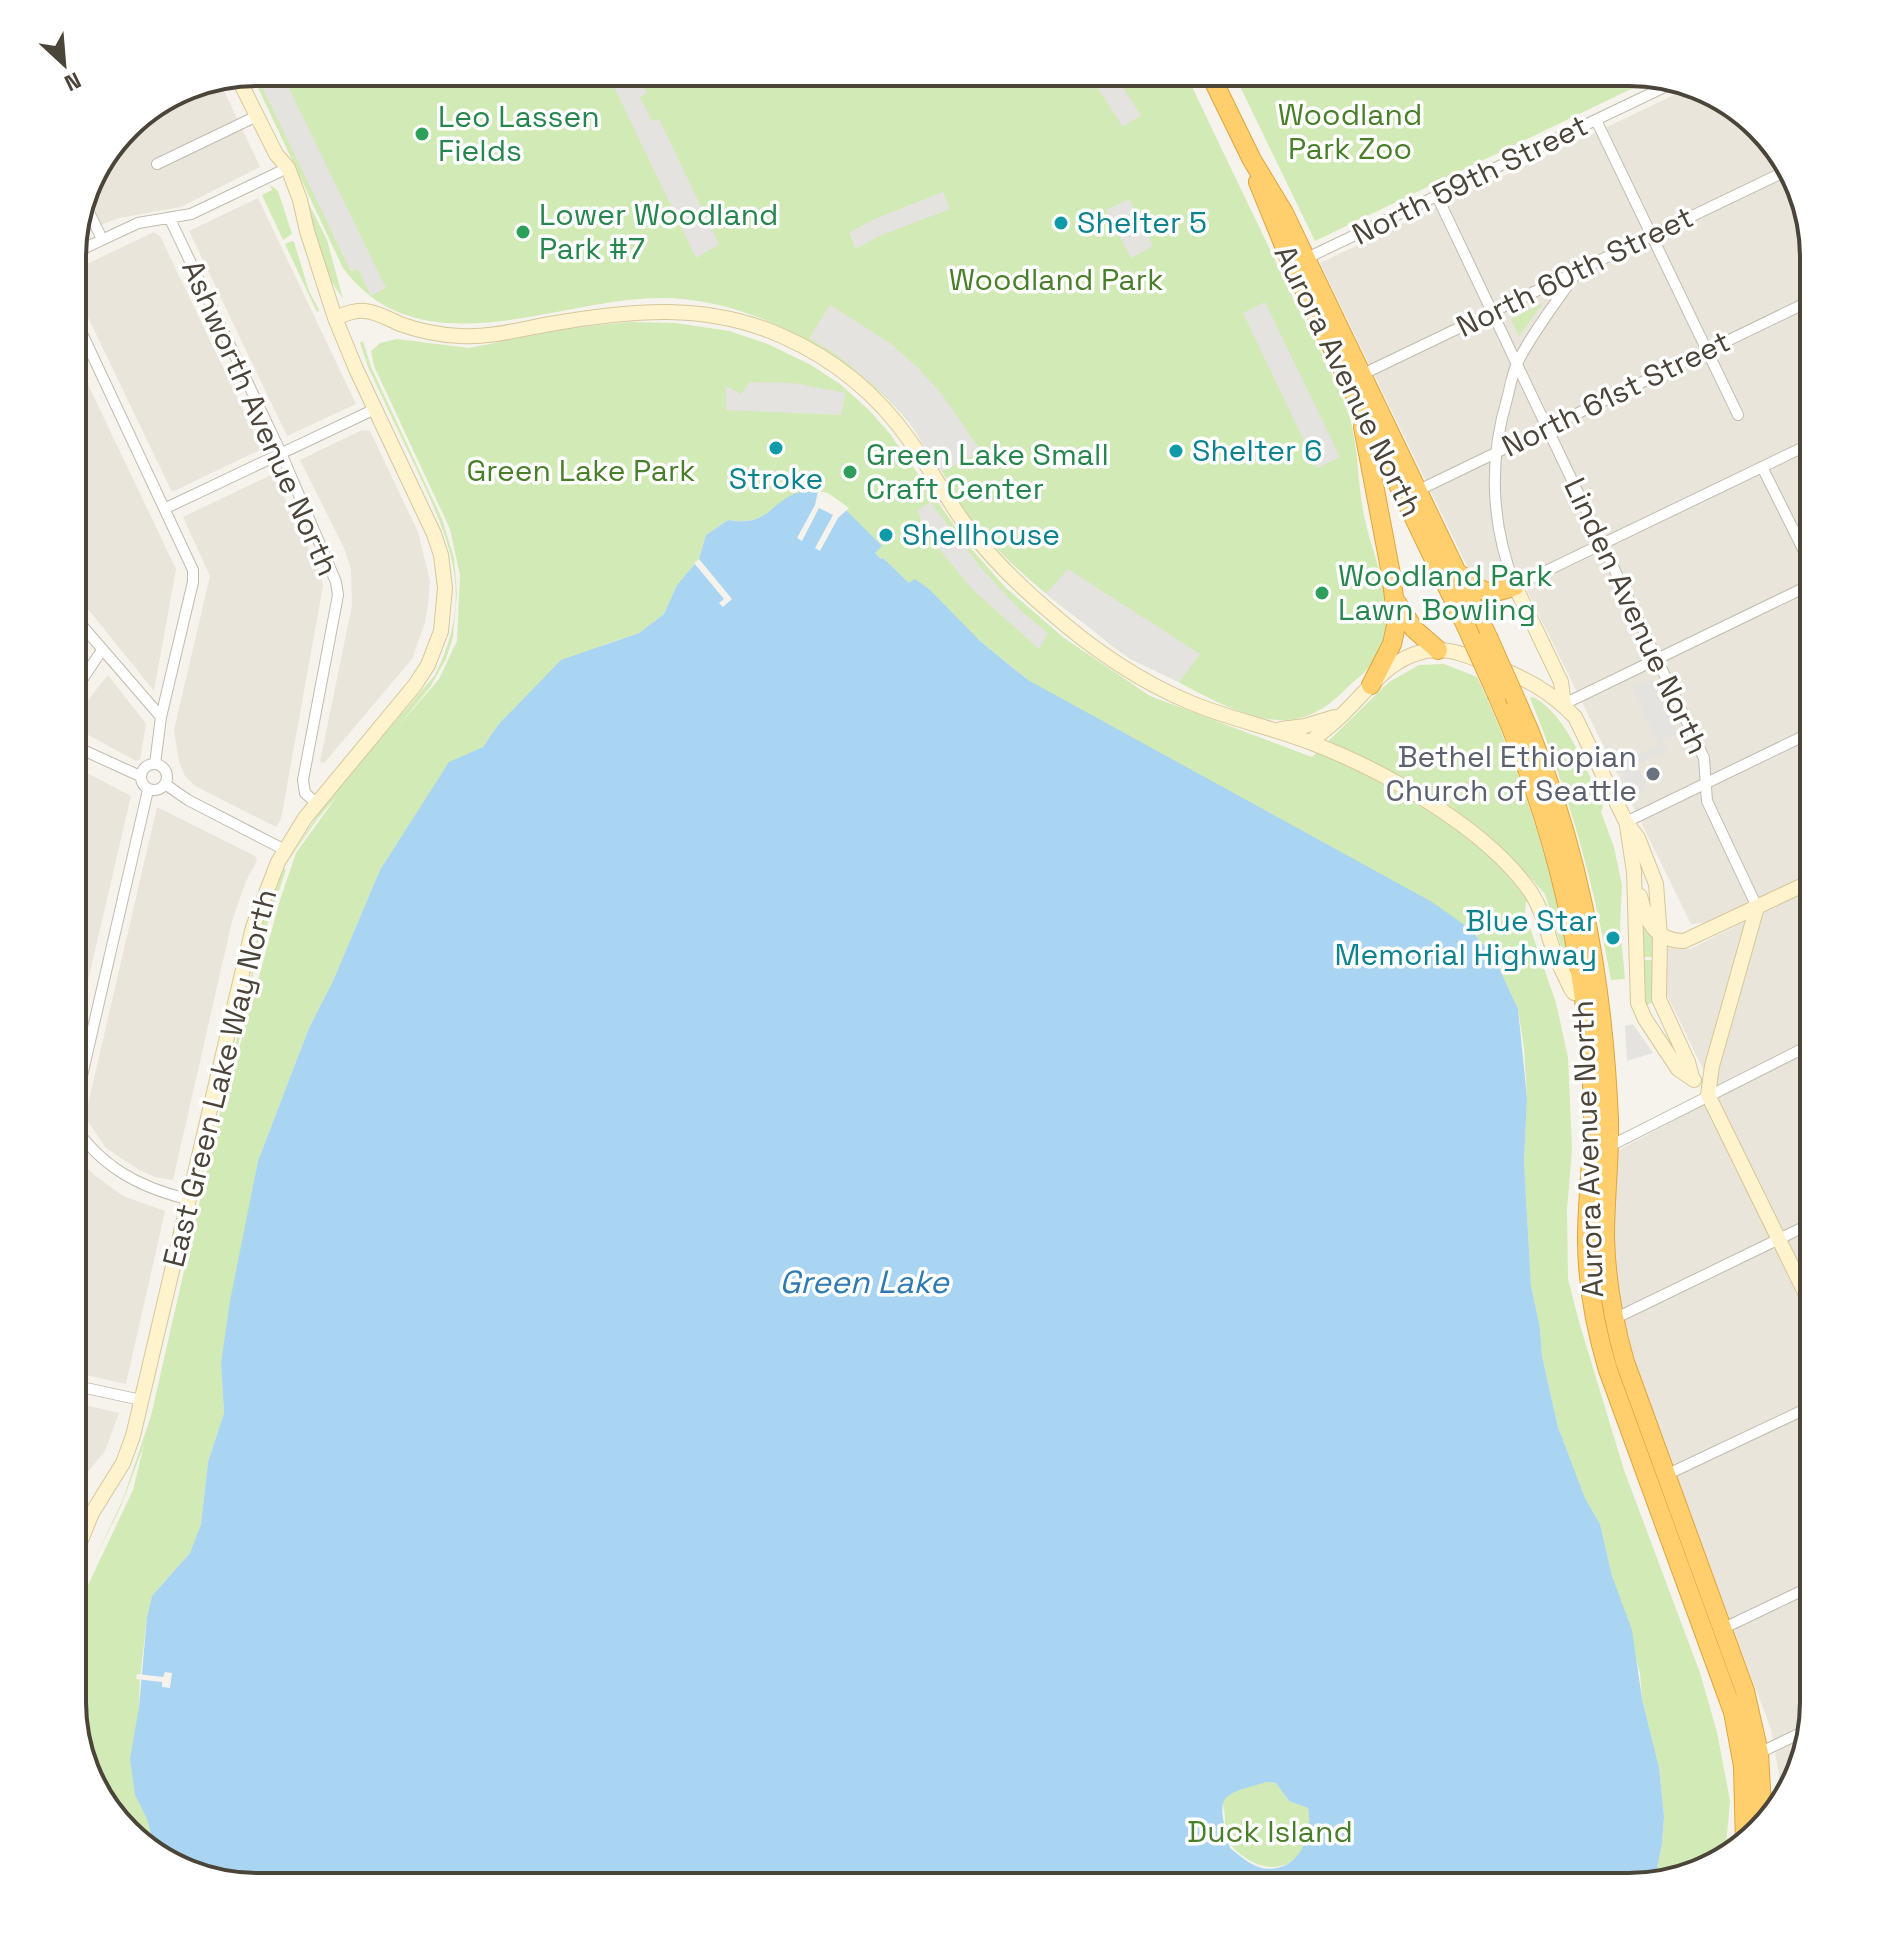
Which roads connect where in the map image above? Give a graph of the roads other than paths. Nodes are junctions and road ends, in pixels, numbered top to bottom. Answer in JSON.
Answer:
{"nodes":[{"id":1,"x":1216,"y":86,"type":"edge"},
{"id":2,"x":242,"y":87,"type":"edge"},
{"id":3,"x":1661,"y":89,"type":"edge"},
{"id":4,"x":257,"y":116,"type":"junction"},
{"id":5,"x":1596,"y":120,"type":"junction"},
{"id":6,"x":276,"y":154,"type":"junction"},
{"id":7,"x":1252,"y":160,"type":"junction"},
{"id":8,"x":157,"y":164,"type":"dead end"},
{"id":9,"x":279,"y":172,"type":"junction"},
{"id":10,"x":1778,"y":175,"type":"edge"},
{"id":11,"x":1437,"y":196,"type":"junction"},
{"id":12,"x":91,"y":217,"type":"edge"},
{"id":13,"x":170,"y":219,"type":"junction"},
{"id":14,"x":307,"y":229,"type":"junction"},
{"id":15,"x":1652,"y":235,"type":"junction"},
{"id":16,"x":102,"y":239,"type":"junction"},
{"id":17,"x":86,"y":247,"type":"edge"},
{"id":18,"x":1307,"y":258,"type":"junction"},
{"id":19,"x":1578,"y":270,"type":"junction"},
{"id":20,"x":1800,"y":306,"type":"edge"},
{"id":21,"x":1492,"y":312,"type":"junction"},
{"id":22,"x":335,"y":318,"type":"junction"},
{"id":23,"x":86,"y":341,"type":"edge"},
{"id":24,"x":1707,"y":350,"type":"junction"},
{"id":25,"x":1517,"y":364,"type":"junction"},
{"id":26,"x":1363,"y":374,"type":"junction"},
{"id":27,"x":1356,"y":397,"type":"junction"},
{"id":28,"x":375,"y":409,"type":"junction"},
{"id":29,"x":1738,"y":415,"type":"dead end"},
{"id":30,"x":1547,"y":428,"type":"junction"},
{"id":31,"x":1800,"y":449,"type":"edge"},
{"id":32,"x":281,"y":453,"type":"junction"},
{"id":33,"x":1495,"y":453,"type":"junction"},
{"id":34,"x":1762,"y":467,"type":"junction"},
{"id":35,"x":1419,"y":490,"type":"junction"},
{"id":36,"x":166,"y":508,"type":"junction"},
{"id":37,"x":1603,"y":544,"type":"junction"},
{"id":38,"x":1800,"y":549,"type":"edge"},
{"id":39,"x":1458,"y":571,"type":"junction"},
{"id":40,"x":1515,"y":586,"type":"junction"},
{"id":41,"x":1800,"y":586,"type":"edge"},
{"id":42,"x":1395,"y":600,"type":"junction"},
{"id":43,"x":86,"y":631,"type":"edge"},
{"id":44,"x":102,"y":650,"type":"junction"},
{"id":45,"x":1438,"y":650,"type":"junction"},
{"id":46,"x":1658,"y":659,"type":"junction"},
{"id":47,"x":86,"y":674,"type":"edge"},
{"id":48,"x":1371,"y":685,"type":"junction"},
{"id":49,"x":1564,"y":704,"type":"junction"},
{"id":50,"x":1343,"y":714,"type":"junction"},
{"id":51,"x":161,"y":717,"type":"junction"},
{"id":52,"x":1268,"y":728,"type":"junction"},
{"id":53,"x":1800,"y":738,"type":"edge"},
{"id":54,"x":1310,"y":742,"type":"junction"},
{"id":55,"x":86,"y":751,"type":"edge"},
{"id":56,"x":155,"y":764,"type":"junction"},
{"id":57,"x":140,"y":776,"type":"junction"},
{"id":58,"x":1707,"y":783,"type":"junction"},
{"id":59,"x":165,"y":784,"type":"junction"},
{"id":60,"x":148,"y":790,"type":"junction"},
{"id":61,"x":316,"y":803,"type":"junction"},
{"id":62,"x":1626,"y":822,"type":"junction"},
{"id":63,"x":285,"y":850,"type":"junction"},
{"id":64,"x":1634,"y":872,"type":"junction"},
{"id":65,"x":1656,"y":884,"type":"junction"},
{"id":66,"x":1800,"y":887,"type":"edge"},
{"id":67,"x":1757,"y":907,"type":"junction"},
{"id":68,"x":1712,"y":930,"type":"junction"},
{"id":69,"x":1660,"y":936,"type":"junction"},
{"id":70,"x":1584,"y":993,"type":"junction"},
{"id":71,"x":1661,"y":1007,"type":"junction"},
{"id":72,"x":1645,"y":1019,"type":"junction"},
{"id":73,"x":1800,"y":1050,"type":"edge"},
{"id":74,"x":86,"y":1060,"type":"edge"},
{"id":75,"x":1692,"y":1077,"type":"junction"},
{"id":76,"x":1708,"y":1095,"type":"junction"},
{"id":77,"x":86,"y":1141,"type":"edge"},
{"id":78,"x":1610,"y":1146,"type":"junction"},
{"id":79,"x":187,"y":1199,"type":"junction"},
{"id":80,"x":1800,"y":1229,"type":"edge"},
{"id":81,"x":1779,"y":1239,"type":"junction"},
{"id":82,"x":1800,"y":1282,"type":"edge"},
{"id":83,"x":1614,"y":1319,"type":"junction"},
{"id":84,"x":86,"y":1388,"type":"edge"},
{"id":85,"x":141,"y":1400,"type":"junction"},
{"id":86,"x":1800,"y":1412,"type":"edge"},
{"id":87,"x":1666,"y":1475,"type":"junction"},
{"id":88,"x":86,"y":1516,"type":"edge"},
{"id":89,"x":1800,"y":1592,"type":"edge"},
{"id":90,"x":1722,"y":1629,"type":"junction"},
{"id":91,"x":1797,"y":1735,"type":"edge"},
{"id":92,"x":1759,"y":1753,"type":"junction"},
{"id":93,"x":1762,"y":1808,"type":"edge"},
{"id":94,"x":1745,"y":1827,"type":"edge"}],
"edges":[{"from":1,"to":7,"type":"highway","name":"Aurora Avenue North"},
{"from":2,"to":4,"type":"main road"},
{"from":3,"to":5,"type":"street","name":"North 59th Street"},
{"from":4,"to":6,"type":"main road"},
{"from":4,"to":8,"type":"street"},
{"from":5,"to":11,"type":"street","name":"North 59th Street"},
{"from":5,"to":15,"type":"street"},
{"from":6,"to":9,"type":"main road"},
{"from":6,"to":14,"type":"main road"},
{"from":7,"to":18,"type":"highway","name":"Aurora Avenue North"},
{"from":7,"to":27,"type":"highway","name":"Aurora Avenue North"},
{"from":9,"to":13,"type":"street"},
{"from":9,"to":14,"type":"main road"},
{"from":10,"to":15,"type":"street","name":"North 60th Street"},
{"from":11,"to":18,"type":"street","name":"North 59th Street"},
{"from":11,"to":21,"type":"street","name":"Linden Avenue North"},
{"from":12,"to":16,"type":"street"},
{"from":13,"to":16,"type":"street"},
{"from":13,"to":32,"type":"street","name":"Ashworth Avenue North"},
{"from":14,"to":22,"type":"main road","name":"East Green Lake Way North"},
{"from":15,"to":19,"type":"street","name":"North 60th Street"},
{"from":15,"to":24,"type":"street"},
{"from":16,"to":17,"type":"street"},
{"from":18,"to":26,"type":"highway","name":"Aurora Avenue North"},
{"from":19,"to":21,"type":"street","name":"North 60th Street"},
{"from":19,"to":25,"type":"street"},
{"from":20,"to":24,"type":"street","name":"North 61st Street"},
{"from":21,"to":25,"type":"street","name":"Linden Avenue North"},
{"from":21,"to":26,"type":"street","name":"North 60th Street"},
{"from":22,"to":28,"type":"main road","name":"East Green Lake Way North"},
{"from":22,"to":52,"type":"main road"},
{"from":23,"to":36,"type":"street"},
{"from":24,"to":29,"type":"street"},
{"from":24,"to":30,"type":"street","name":"North 61st Street"},
{"from":25,"to":30,"type":"street","name":"Linden Avenue North"},
{"from":25,"to":33,"type":"street"},
{"from":26,"to":35,"type":"highway","name":"Aurora Avenue North"},
{"from":27,"to":42,"type":"highway"},
{"from":27,"to":70,"type":"highway","name":"Aurora Avenue North","bridge":true},
{"from":28,"to":32,"type":"street"},
{"from":28,"to":61,"type":"main road","name":"East Green Lake Way North"},
{"from":30,"to":33,"type":"street","name":"North 61st Street"},
{"from":30,"to":37,"type":"street","name":"Linden Avenue North"},
{"from":31,"to":34,"type":"street"},
{"from":32,"to":36,"type":"street"},
{"from":32,"to":61,"type":"street","name":"Ashworth Avenue North"},
{"from":33,"to":35,"type":"street","name":"North 61st Street"},
{"from":33,"to":40,"type":"street"},
{"from":34,"to":37,"type":"street"},
{"from":34,"to":38,"type":"street"},
{"from":35,"to":39,"type":"highway","name":"Aurora Avenue North"},
{"from":36,"to":51,"type":"street"},
{"from":37,"to":40,"type":"street"},
{"from":37,"to":46,"type":"street","name":"Linden Avenue North"},
{"from":39,"to":40,"type":"highway"},
{"from":39,"to":78,"type":"highway","name":"Aurora Avenue North","bridge":true},
{"from":40,"to":49,"type":"main road"},
{"from":41,"to":46,"type":"street"},
{"from":42,"to":45,"type":"highway"},
{"from":42,"to":48,"type":"highway"},
{"from":43,"to":44,"type":"street"},
{"from":44,"to":47,"type":"street"},
{"from":44,"to":51,"type":"street"},
{"from":45,"to":48,"type":"main road"},
{"from":45,"to":49,"type":"main road"},
{"from":46,"to":49,"type":"street"},
{"from":46,"to":58,"type":"street","name":"Linden Avenue North"},
{"from":48,"to":50,"type":"main road"},
{"from":49,"to":62,"type":"main road"},
{"from":50,"to":52,"type":"main road"},
{"from":50,"to":54,"type":"main road"},
{"from":51,"to":56,"type":"street"},
{"from":52,"to":54,"type":"main road"},
{"from":53,"to":58,"type":"street"},
{"from":54,"to":70,"type":"main road"},
{"from":55,"to":57,"type":"street"},
{"from":56,"to":57,"type":"street"},
{"from":56,"to":59,"type":"street"},
{"from":57,"to":60,"type":"street"},
{"from":58,"to":62,"type":"street"},
{"from":58,"to":67,"type":"street","name":"Linden Avenue North"},
{"from":59,"to":60,"type":"street"},
{"from":59,"to":63,"type":"street"},
{"from":60,"to":74,"type":"street"},
{"from":61,"to":63,"type":"main road","name":"East Green Lake Way North"},
{"from":62,"to":64,"type":"main road"},
{"from":62,"to":65,"type":"main road"},
{"from":63,"to":79,"type":"main road","name":"East Green Lake Way North"},
{"from":64,"to":69,"type":"main road"},
{"from":64,"to":72,"type":"main road"},
{"from":65,"to":68,"type":"main road"},
{"from":65,"to":69,"type":"main road"},
{"from":66,"to":67,"type":"main road"},
{"from":67,"to":68,"type":"main road"},
{"from":67,"to":76,"type":"main road"},
{"from":68,"to":69,"type":"main road"},
{"from":69,"to":71,"type":"main road"},
{"from":70,"to":94,"type":"highway","name":"Aurora Avenue North"},
{"from":71,"to":72,"type":"main road"},
{"from":71,"to":75,"type":"main road"},
{"from":72,"to":75,"type":"main road"},
{"from":73,"to":76,"type":"street"},
{"from":75,"to":76,"type":"main road"},
{"from":76,"to":78,"type":"street"},
{"from":76,"to":81,"type":"main road"},
{"from":77,"to":79,"type":"street"},
{"from":78,"to":83,"type":"highway","name":"Aurora Avenue North"},
{"from":79,"to":85,"type":"main road","name":"East Green Lake Way North"},
{"from":80,"to":81,"type":"street"},
{"from":81,"to":82,"type":"main road"},
{"from":81,"to":83,"type":"street"},
{"from":83,"to":87,"type":"highway","name":"Aurora Avenue North"},
{"from":84,"to":85,"type":"street"},
{"from":85,"to":88,"type":"main road","name":"East Green Lake Way North"},
{"from":86,"to":87,"type":"street"},
{"from":87,"to":90,"type":"highway","name":"Aurora Avenue North"},
{"from":89,"to":90,"type":"street"},
{"from":90,"to":92,"type":"highway","name":"Aurora Avenue North"},
{"from":91,"to":92,"type":"street"},
{"from":92,"to":93,"type":"highway","name":"Aurora Avenue North"}]}
